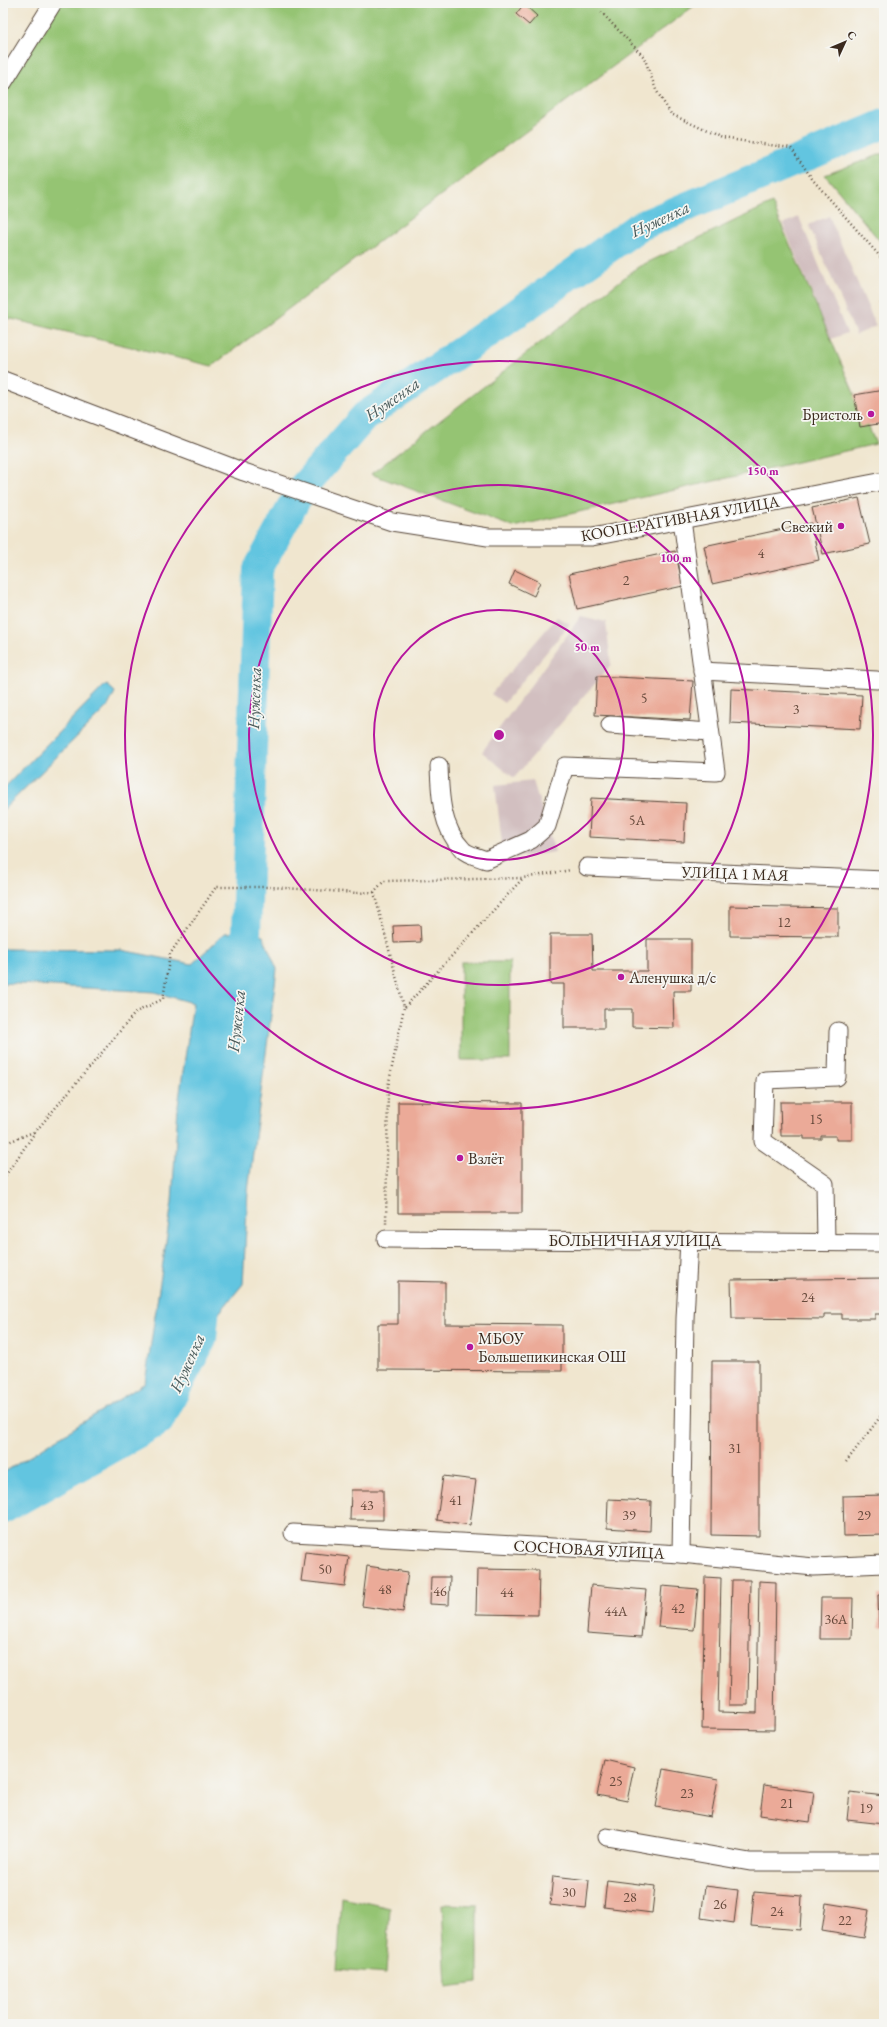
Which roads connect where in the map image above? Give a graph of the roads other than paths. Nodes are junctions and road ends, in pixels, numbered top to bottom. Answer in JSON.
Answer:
{"nodes":[{"id":1,"x":53,"y":3,"type":"edge"},
{"id":2,"x":3,"y":83,"type":"edge"},
{"id":3,"x":3,"y":380,"type":"edge"},
{"id":4,"x":884,"y":481,"type":"edge"},
{"id":5,"x":682,"y":520,"type":"junction"},
{"id":6,"x":702,"y":671,"type":"junction"},
{"id":7,"x":877,"y":680,"type":"dead end"},
{"id":8,"x":610,"y":725,"type":"dead end"},
{"id":9,"x":710,"y":732,"type":"junction"},
{"id":10,"x":439,"y":766,"type":"dead end"},
{"id":11,"x":587,"y":867,"type":"road end"},
{"id":12,"x":884,"y":880,"type":"edge"},
{"id":13,"x":838,"y":1030,"type":"dead end"},
{"id":14,"x":386,"y":1239,"type":"road end"},
{"id":15,"x":689,"y":1240,"type":"junction"},
{"id":16,"x":826,"y":1242,"type":"junction"},
{"id":17,"x":884,"y":1243,"type":"edge"},
{"id":18,"x":293,"y":1534,"type":"dead end"},
{"id":19,"x":681,"y":1554,"type":"junction"},
{"id":20,"x":884,"y":1564,"type":"edge"},
{"id":21,"x":606,"y":1837,"type":"dead end"},
{"id":22,"x":884,"y":1862,"type":"edge"}],
"edges":[{"from":1,"to":2,"type":"street"},
{"from":3,"to":5,"type":"street","name":"КООПЕРАТИВНАЯ УЛИЦА"},
{"from":4,"to":5,"type":"street","name":"КООПЕРАТИВНАЯ УЛИЦА"},
{"from":5,"to":6,"type":"street"},
{"from":6,"to":7,"type":"street"},
{"from":6,"to":9,"type":"street"},
{"from":8,"to":9,"type":"street"},
{"from":9,"to":10,"type":"street"},
{"from":11,"to":12,"type":"street","name":"УЛИЦА 1 МАЯ"},
{"from":13,"to":16,"type":"street"},
{"from":14,"to":15,"type":"street","name":"БОЛЬНИЧНАЯ УЛИЦА"},
{"from":15,"to":16,"type":"street","name":"БОЛЬНИЧНАЯ УЛИЦА"},
{"from":15,"to":19,"type":"street"},
{"from":16,"to":17,"type":"street","name":"БОЛЬНИЧНАЯ УЛИЦА"},
{"from":18,"to":19,"type":"street","name":"СОСНОВАЯ УЛИЦА"},
{"from":19,"to":20,"type":"street","name":"СОСНОВАЯ УЛИЦА"},
{"from":21,"to":22,"type":"street"}]}
